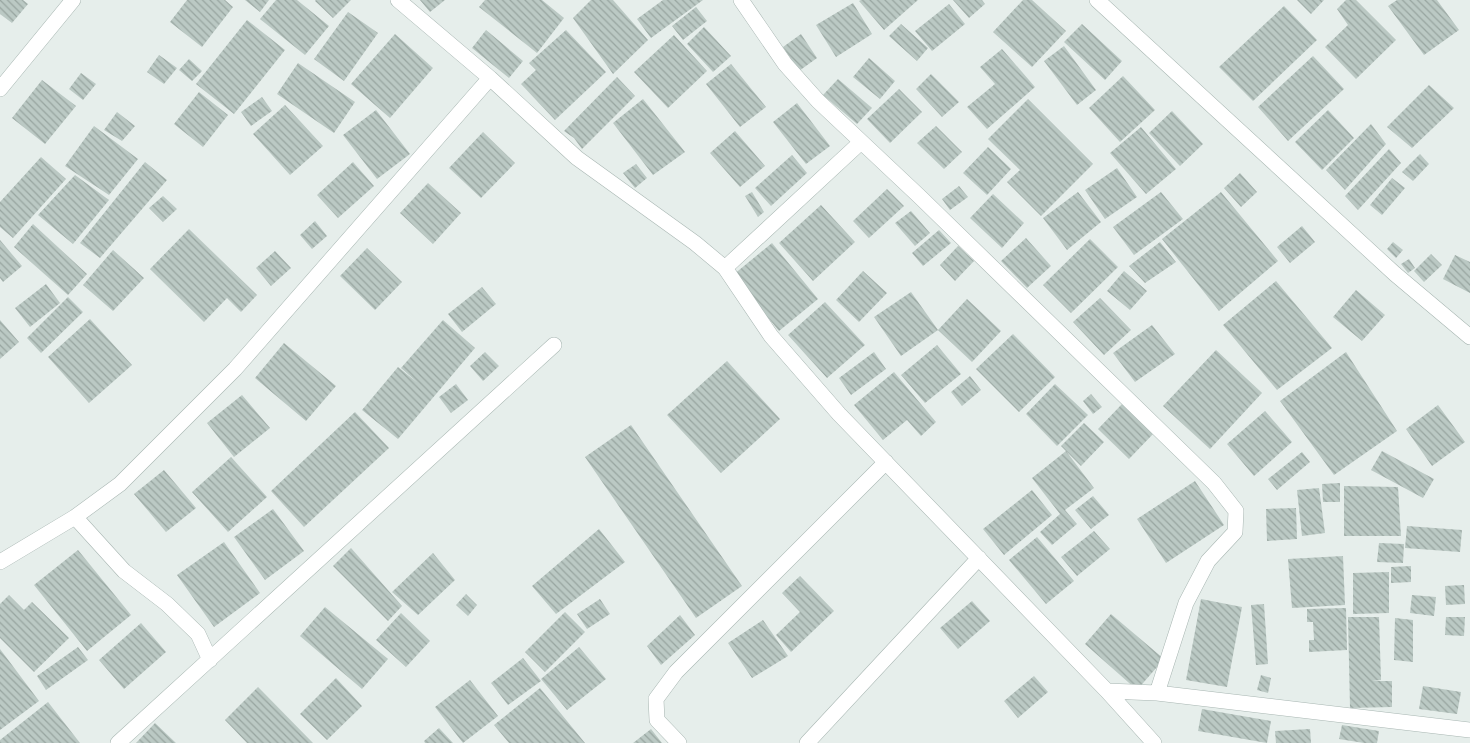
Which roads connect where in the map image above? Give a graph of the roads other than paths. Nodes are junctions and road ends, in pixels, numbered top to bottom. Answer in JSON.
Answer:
{"nodes":[{"id":1,"x":398,"y":0,"type":"edge"},
{"id":2,"x":741,"y":0,"type":"edge"},
{"id":3,"x":1097,"y":0,"type":"edge"},
{"id":4,"x":69,"y":1,"type":"edge"},
{"id":5,"x":490,"y":78,"type":"junction"},
{"id":6,"x":0,"y":89,"type":"edge"},
{"id":7,"x":860,"y":142,"type":"junction"},
{"id":8,"x":725,"y":268,"type":"junction"},
{"id":9,"x":1470,"y":337,"type":"edge"},
{"id":10,"x":554,"y":345,"type":"dead end"},
{"id":11,"x":886,"y":462,"type":"junction"},
{"id":12,"x":75,"y":516,"type":"junction"},
{"id":13,"x":979,"y":558,"type":"junction"},
{"id":14,"x":0,"y":562,"type":"edge"},
{"id":15,"x":210,"y":660,"type":"junction"},
{"id":16,"x":1107,"y":691,"type":"junction"},
{"id":17,"x":1157,"y":693,"type":"junction"},
{"id":18,"x":1470,"y":730,"type":"edge"},
{"id":19,"x":118,"y":743,"type":"edge"},
{"id":20,"x":678,"y":743,"type":"edge"},
{"id":21,"x":807,"y":743,"type":"edge"},
{"id":22,"x":1154,"y":743,"type":"edge"}],
"edges":[{"from":1,"to":5,"type":"street"},
{"from":2,"to":7,"type":"street"},
{"from":3,"to":9,"type":"street"},
{"from":4,"to":6,"type":"street"},
{"from":5,"to":8,"type":"street"},
{"from":5,"to":12,"type":"street"},
{"from":7,"to":8,"type":"street"},
{"from":7,"to":17,"type":"street"},
{"from":8,"to":11,"type":"street"},
{"from":10,"to":15,"type":"street"},
{"from":11,"to":13,"type":"street"},
{"from":11,"to":20,"type":"street"},
{"from":12,"to":14,"type":"street"},
{"from":12,"to":15,"type":"street"},
{"from":13,"to":16,"type":"street"},
{"from":13,"to":21,"type":"street"},
{"from":15,"to":19,"type":"street"},
{"from":16,"to":17,"type":"street"},
{"from":16,"to":22,"type":"street"},
{"from":17,"to":18,"type":"street"}]}
